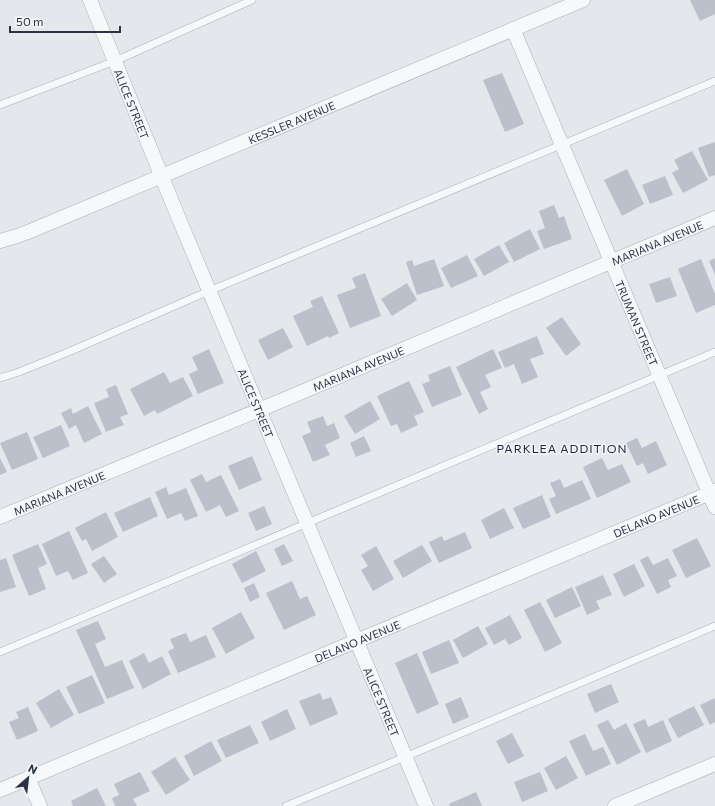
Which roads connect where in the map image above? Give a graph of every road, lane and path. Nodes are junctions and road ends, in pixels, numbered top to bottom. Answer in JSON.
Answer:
{"nodes":[{"id":1,"x":90,"y":0,"type":"edge"},
{"id":2,"x":252,"y":0,"type":"edge"},
{"id":3,"x":583,"y":0,"type":"edge"},
{"id":4,"x":513,"y":29,"type":"junction"},
{"id":5,"x":114,"y":61,"type":"junction"},
{"id":6,"x":715,"y":81,"type":"edge"},
{"id":7,"x":0,"y":105,"type":"edge"},
{"id":8,"x":562,"y":144,"type":"junction"},
{"id":9,"x":162,"y":176,"type":"junction"},
{"id":10,"x":715,"y":218,"type":"edge"},
{"id":11,"x":0,"y":241,"type":"edge"},
{"id":12,"x":610,"y":261,"type":"junction"},
{"id":13,"x":209,"y":291,"type":"junction"},
{"id":14,"x":715,"y":352,"type":"edge"},
{"id":15,"x":659,"y":375,"type":"junction"},
{"id":16,"x":0,"y":378,"type":"edge"},
{"id":17,"x":259,"y":410,"type":"junction"},
{"id":18,"x":712,"y":492,"type":"edge"},
{"id":19,"x":715,"y":507,"type":"edge"},
{"id":20,"x":0,"y":517,"type":"edge"},
{"id":21,"x":306,"y":523,"type":"junction"},
{"id":22,"x":715,"y":626,"type":"edge"},
{"id":23,"x":356,"y":641,"type":"junction"},
{"id":24,"x":0,"y":652,"type":"edge"},
{"id":25,"x":405,"y":757,"type":"junction"},
{"id":26,"x":715,"y":764,"type":"edge"},
{"id":27,"x":28,"y":778,"type":"junction"},
{"id":28,"x":0,"y":790,"type":"edge"},
{"id":29,"x":40,"y":806,"type":"edge"},
{"id":30,"x":286,"y":806,"type":"edge"},
{"id":31,"x":426,"y":806,"type":"edge"},
{"id":32,"x":615,"y":806,"type":"edge"}],
"edges":[{"from":1,"to":5,"type":"street","name":"ALICE STREET"},
{"from":2,"to":5,"type":"lane"},
{"from":3,"to":4,"type":"street","name":"KESSLER AVENUE"},
{"from":4,"to":8,"type":"street","name":"TRUMAN STREET"},
{"from":4,"to":9,"type":"street","name":"KESSLER AVENUE"},
{"from":5,"to":7,"type":"lane"},
{"from":5,"to":9,"type":"street","name":"ALICE STREET"},
{"from":6,"to":8,"type":"lane"},
{"from":8,"to":12,"type":"street","name":"TRUMAN STREET"},
{"from":8,"to":13,"type":"lane"},
{"from":9,"to":11,"type":"street","name":"KESSLER AVENUE"},
{"from":9,"to":13,"type":"street","name":"ALICE STREET"},
{"from":10,"to":12,"type":"street","name":"MARIANA AVENUE"},
{"from":12,"to":15,"type":"street","name":"TRUMAN STREET"},
{"from":12,"to":17,"type":"street","name":"MARIANA AVENUE"},
{"from":13,"to":16,"type":"lane"},
{"from":13,"to":17,"type":"street","name":"ALICE STREET"},
{"from":14,"to":15,"type":"lane"},
{"from":15,"to":18,"type":"street","name":"TRUMAN STREET"},
{"from":15,"to":21,"type":"lane"},
{"from":17,"to":20,"type":"street","name":"MARIANA AVENUE"},
{"from":17,"to":21,"type":"street","name":"ALICE STREET"},
{"from":18,"to":19,"type":"street","name":"TRUMAN STREET"},
{"from":18,"to":23,"type":"street","name":"DELANO AVENUE"},
{"from":21,"to":23,"type":"street","name":"ALICE STREET"},
{"from":21,"to":24,"type":"lane"},
{"from":22,"to":25,"type":"lane"},
{"from":23,"to":25,"type":"street","name":"ALICE STREET"},
{"from":23,"to":27,"type":"street","name":"DELANO AVENUE"},
{"from":25,"to":30,"type":"lane"},
{"from":25,"to":31,"type":"street","name":"ALICE STREET"},
{"from":26,"to":32,"type":"street"},
{"from":27,"to":28,"type":"street","name":"DELANO AVENUE"},
{"from":27,"to":29,"type":"street"}]}
